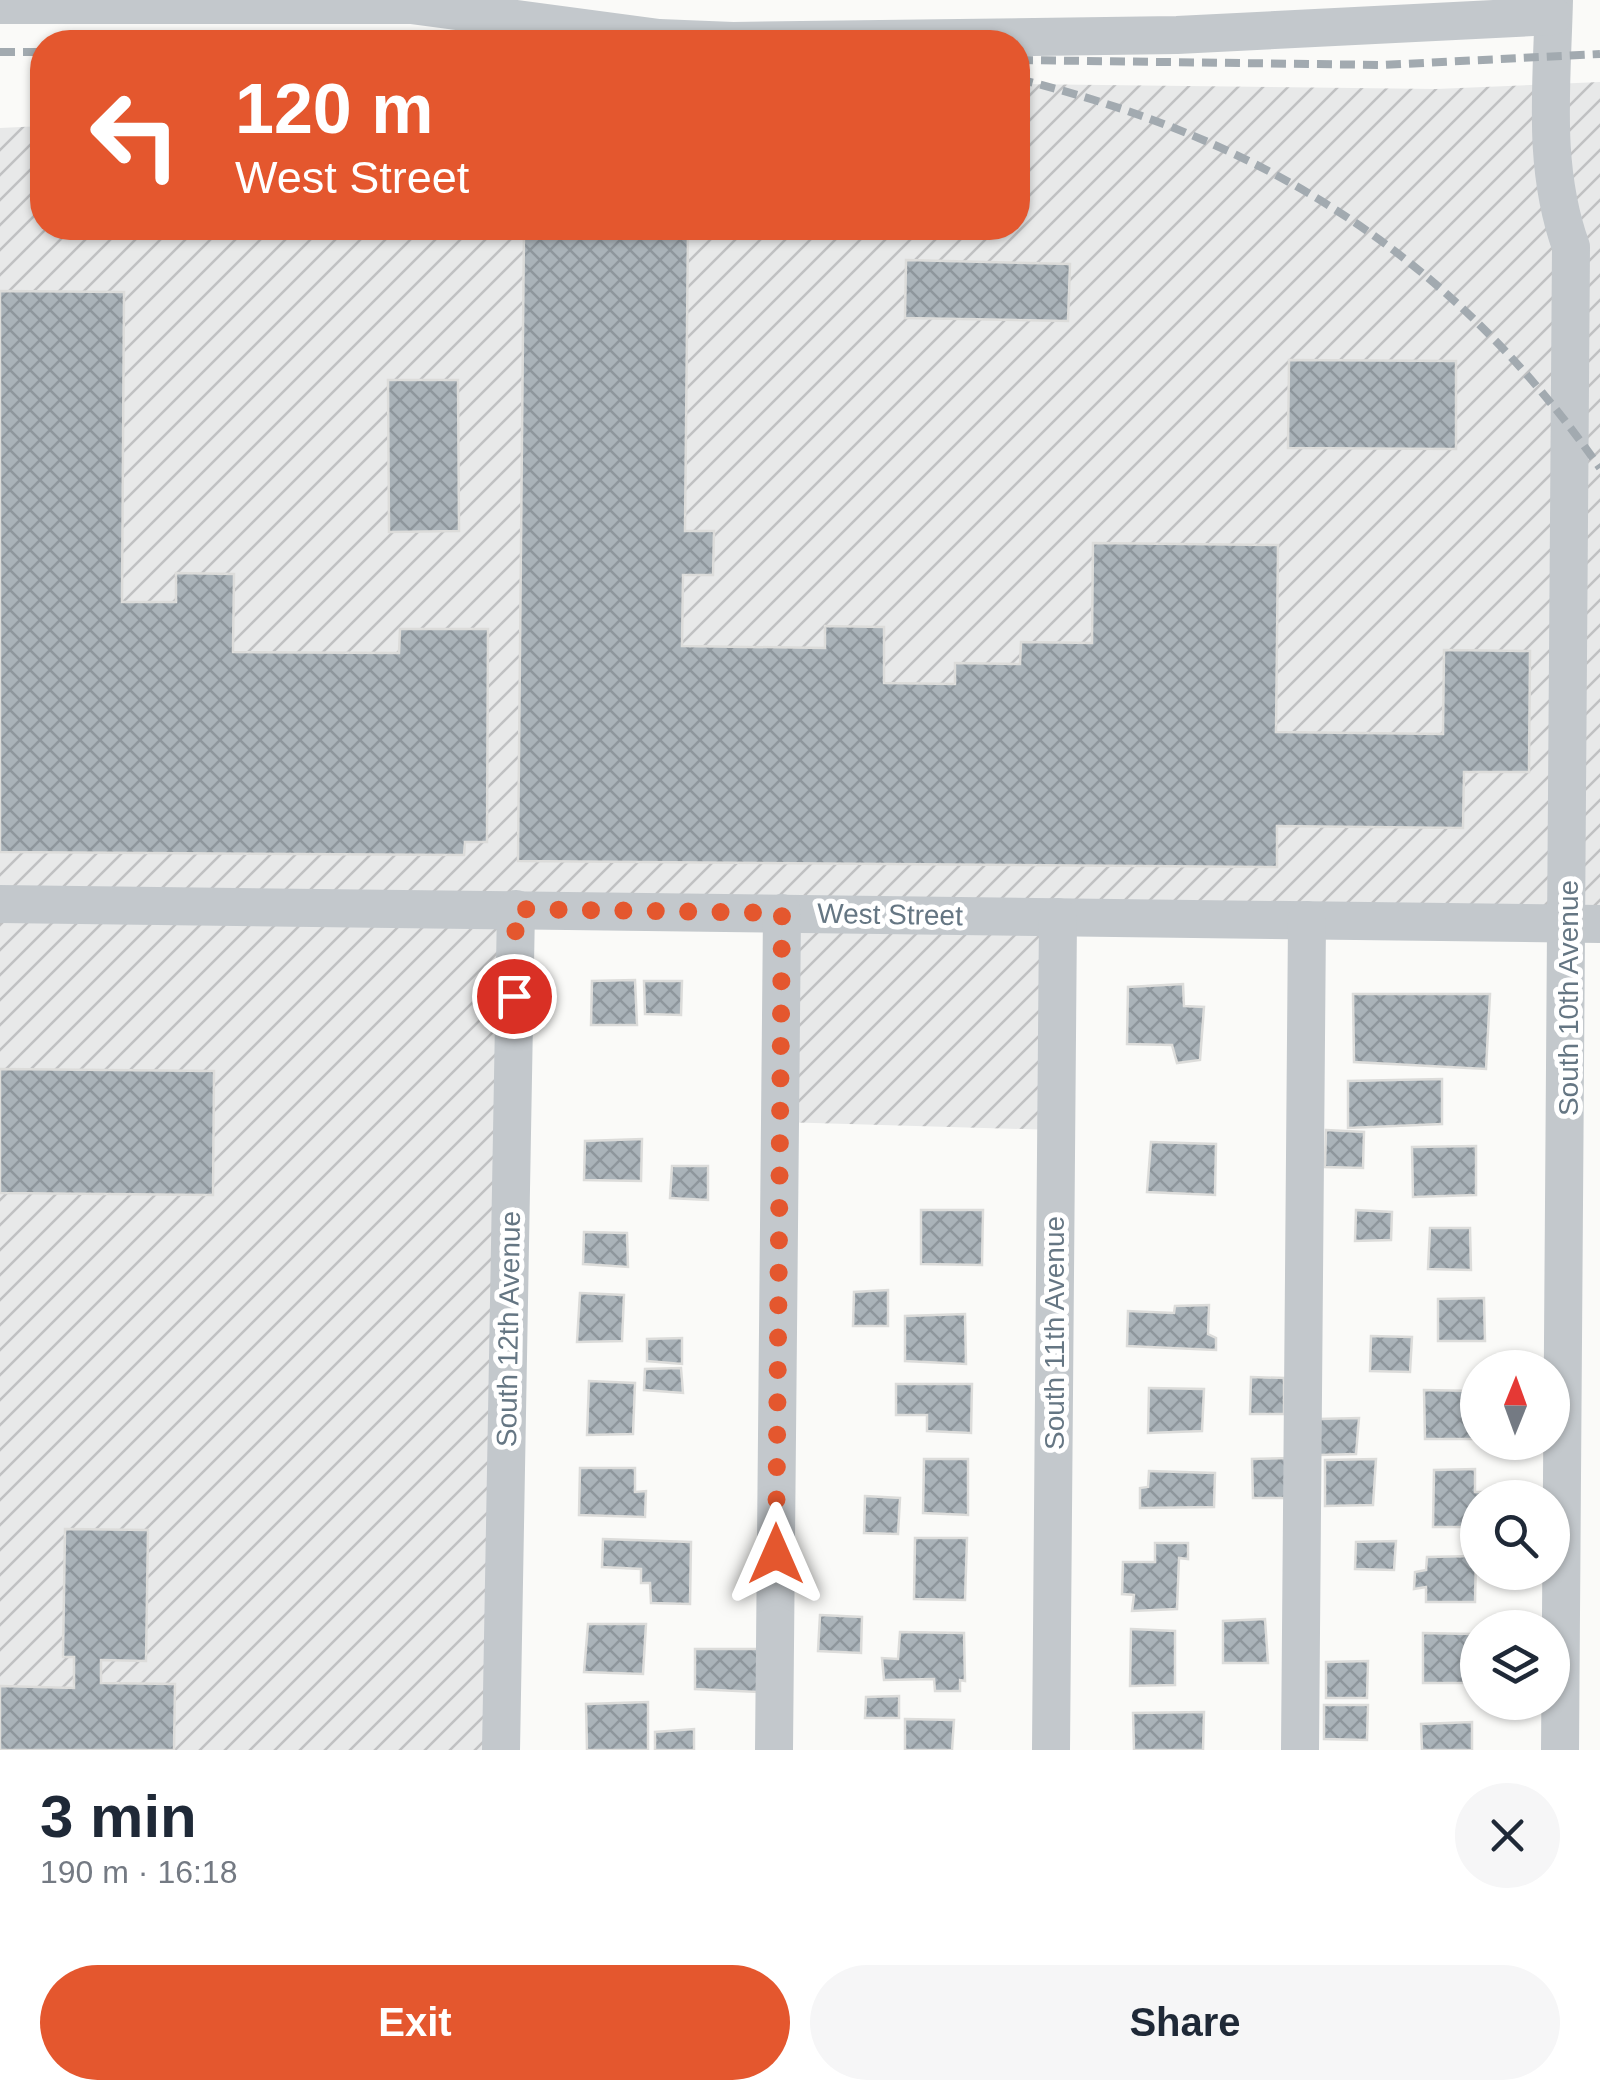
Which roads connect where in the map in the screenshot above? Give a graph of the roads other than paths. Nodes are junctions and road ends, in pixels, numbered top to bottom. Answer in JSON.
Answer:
{"nodes":[{"id":1,"x":0,"y":5,"type":"edge"},
{"id":2,"x":1554,"y":8,"type":"edge"},
{"id":3,"x":599,"y":30,"type":"edge"},
{"id":4,"x":1030,"y":37,"type":"edge"},
{"id":5,"x":1585,"y":247,"type":"edge"},
{"id":6,"x":0,"y":904,"type":"edge"},
{"id":7,"x":516,"y":909,"type":"junction"},
{"id":8,"x":782,"y":913,"type":"junction"},
{"id":9,"x":1058,"y":916,"type":"junction"},
{"id":10,"x":1307,"y":920,"type":"junction"},
{"id":11,"x":1584,"y":923,"type":"edge"},
{"id":12,"x":501,"y":1750,"type":"edge"},
{"id":13,"x":774,"y":1750,"type":"edge"},
{"id":14,"x":1051,"y":1750,"type":"edge"},
{"id":15,"x":1300,"y":1750,"type":"edge"},
{"id":16,"x":1560,"y":1750,"type":"edge"}],
"edges":[{"from":1,"to":3,"type":"street"},
{"from":2,"to":4,"type":"street"},
{"from":2,"to":5,"type":"street","name":"South 10th Avenue"},
{"from":5,"to":11,"type":"street","name":"South 10th Avenue"},
{"from":6,"to":7,"type":"street","name":"West Street"},
{"from":7,"to":8,"type":"street","name":"West Street"},
{"from":7,"to":12,"type":"street","name":"South 12th Avenue"},
{"from":8,"to":9,"type":"street","name":"West Street"},
{"from":8,"to":13,"type":"street"},
{"from":9,"to":10,"type":"street","name":"West Street"},
{"from":9,"to":14,"type":"street","name":"South 11th Avenue"},
{"from":10,"to":11,"type":"street","name":"West Street"},
{"from":10,"to":15,"type":"street"},
{"from":11,"to":16,"type":"street","name":"South 10th Avenue"}]}
